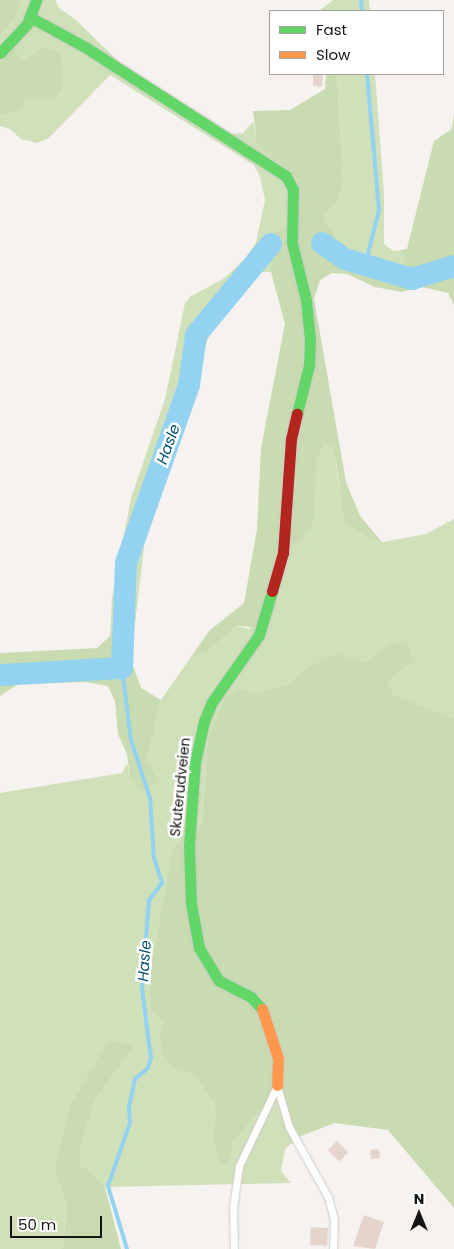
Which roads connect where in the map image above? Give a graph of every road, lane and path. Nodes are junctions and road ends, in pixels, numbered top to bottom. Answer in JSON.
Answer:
{"nodes":[{"id":1,"x":36,"y":0,"type":"edge"},
{"id":2,"x":30,"y":17,"type":"junction"},
{"id":3,"x":0,"y":53,"type":"edge"},
{"id":4,"x":277,"y":1086,"type":"junction"},
{"id":5,"x":234,"y":1249,"type":"edge"},
{"id":6,"x":333,"y":1249,"type":"edge"}],
"edges":[{"from":1,"to":2,"type":"street"},
{"from":2,"to":3,"type":"street"},
{"from":2,"to":4,"type":"street","name":"Skuterudveien"},
{"from":4,"to":5,"type":"lane"},
{"from":4,"to":6,"type":"lane"}]}
